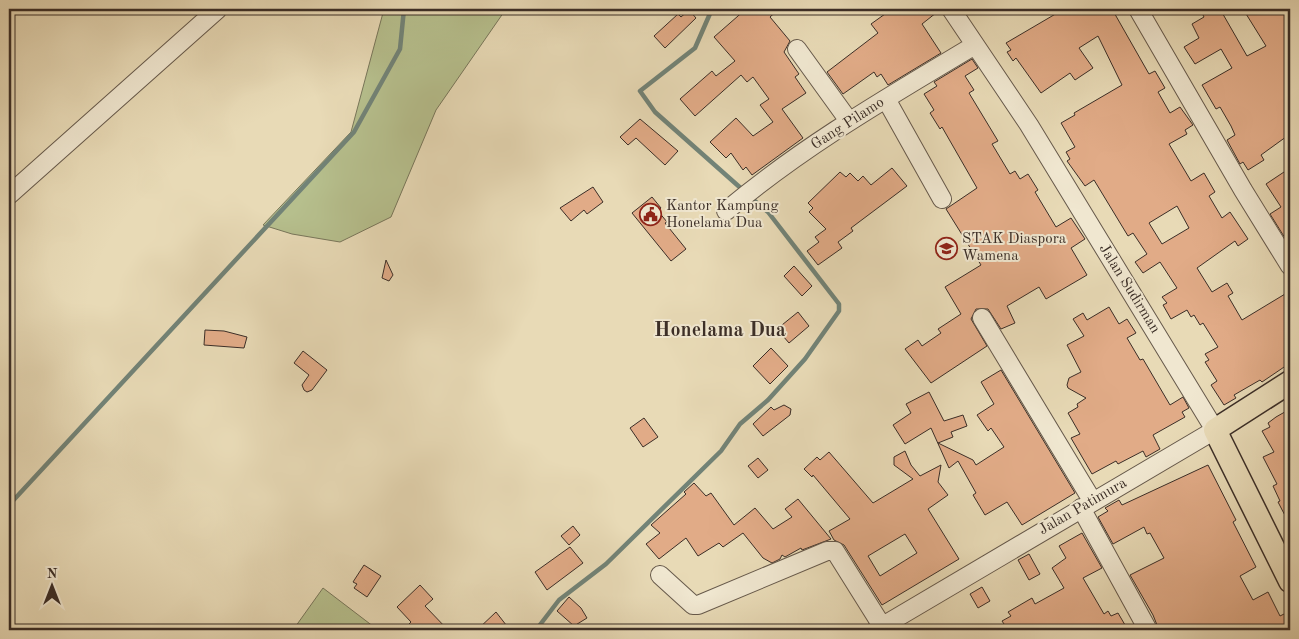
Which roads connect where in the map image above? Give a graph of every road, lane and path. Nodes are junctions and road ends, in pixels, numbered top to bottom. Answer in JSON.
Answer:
{"nodes":[{"id":1,"x":218,"y":9,"type":"edge"},
{"id":2,"x":951,"y":9,"type":"edge"},
{"id":3,"x":1138,"y":9,"type":"edge"},
{"id":4,"x":975,"y":45,"type":"junction"},
{"id":5,"x":797,"y":49,"type":"dead end"},
{"id":6,"x":886,"y":99,"type":"junction"},
{"id":7,"x":850,"y":121,"type":"junction"},
{"id":8,"x":9,"y":195,"type":"edge"},
{"id":9,"x":942,"y":198,"type":"dead end"},
{"id":10,"x":726,"y":211,"type":"dead end"},
{"id":11,"x":1290,"y":266,"type":"edge"},
{"id":12,"x":982,"y":318,"type":"dead end"},
{"id":13,"x":1290,"y":382,"type":"edge"},
{"id":14,"x":1215,"y":430,"type":"junction"},
{"id":15,"x":1087,"y":505,"type":"junction"},
{"id":16,"x":660,"y":575,"type":"dead end"},
{"id":17,"x":1290,"y":581,"type":"edge"},
{"id":18,"x":879,"y":628,"type":"edge"},
{"id":19,"x":1148,"y":630,"type":"edge"}],
"edges":[{"from":1,"to":8,"type":"street"},
{"from":2,"to":4,"type":"street","name":"Jalan Sudirman"},
{"from":3,"to":11,"type":"street"},
{"from":4,"to":6,"type":"street","name":"Gang Pilamo"},
{"from":4,"to":14,"type":"street","name":"Jalan Sudirman"},
{"from":5,"to":7,"type":"street"},
{"from":6,"to":7,"type":"street","name":"Gang Pilamo"},
{"from":6,"to":9,"type":"street"},
{"from":7,"to":10,"type":"street","name":"Gang Pilamo"},
{"from":12,"to":15,"type":"street"},
{"from":13,"to":14,"type":"main road","name":"Jalan Patimura"},
{"from":14,"to":15,"type":"street","name":"Jalan Patimura"},
{"from":14,"to":17,"type":"main road","name":"Jalan Sudirman"},
{"from":15,"to":18,"type":"street","name":"Jalan Patimura"},
{"from":15,"to":19,"type":"street"},
{"from":16,"to":18,"type":"street"}]}
